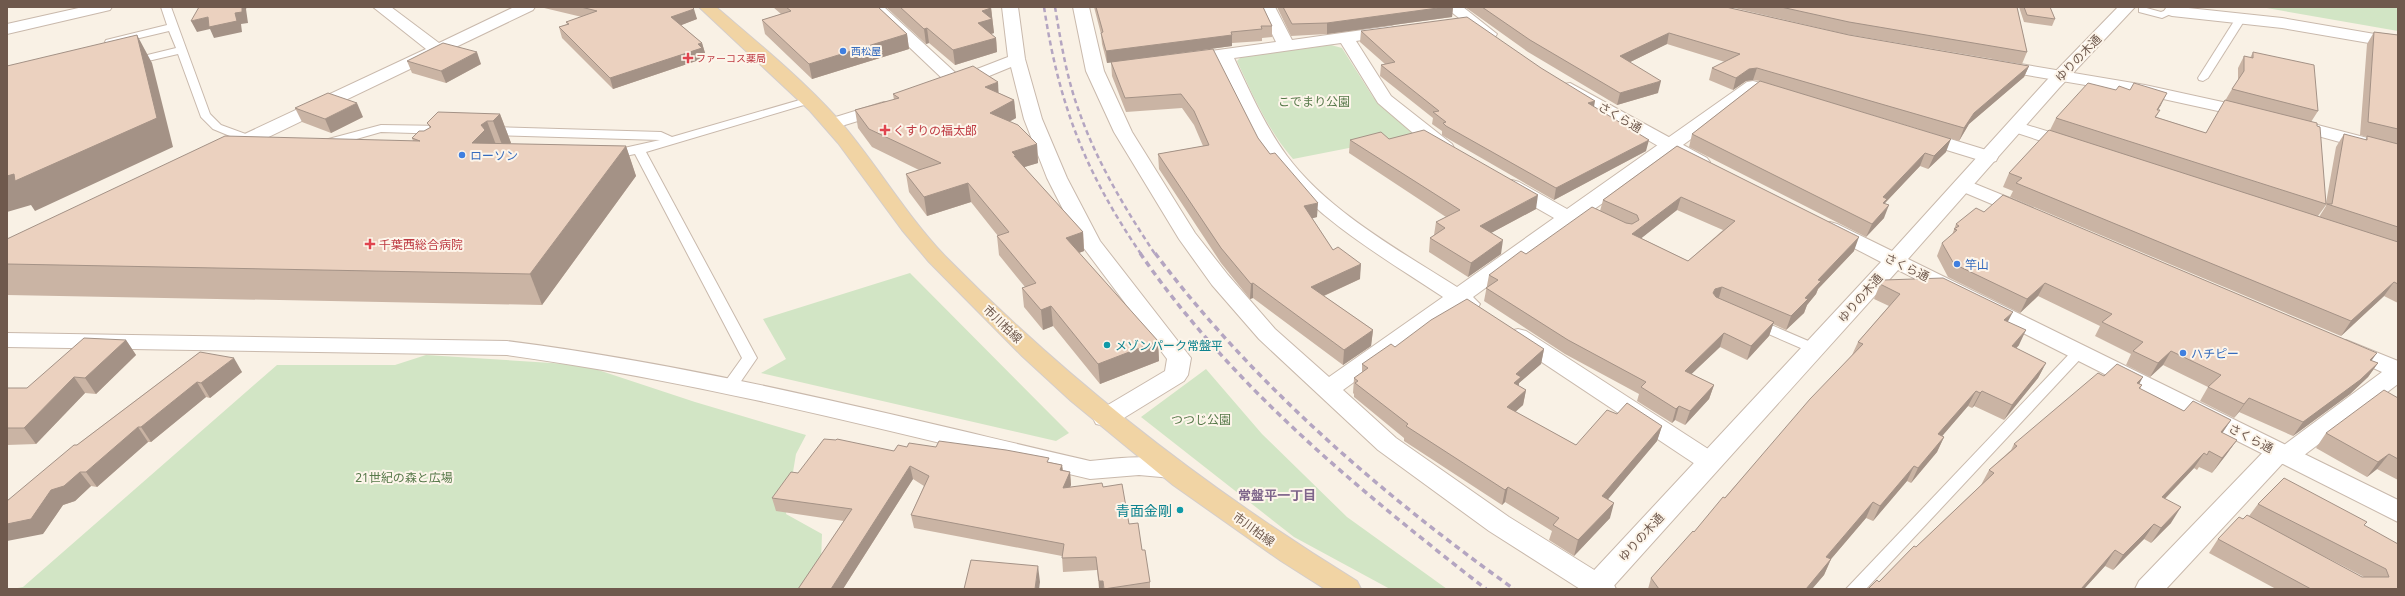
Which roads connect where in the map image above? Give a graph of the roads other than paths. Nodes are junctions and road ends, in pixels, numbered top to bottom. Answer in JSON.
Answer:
{"nodes":[{"id":1,"x":104,"y":7,"type":"edge"},
{"id":2,"x":166,"y":7,"type":"edge"},
{"id":3,"x":381,"y":7,"type":"edge"},
{"id":4,"x":527,"y":7,"type":"edge"},
{"id":5,"x":706,"y":7,"type":"edge"},
{"id":6,"x":875,"y":7,"type":"edge"},
{"id":7,"x":1010,"y":7,"type":"edge"},
{"id":8,"x":1081,"y":7,"type":"edge"},
{"id":9,"x":1266,"y":7,"type":"edge"},
{"id":10,"x":2222,"y":7,"type":"edge"},
{"id":11,"x":2135,"y":8,"type":"edge"},
{"id":12,"x":2172,"y":11,"type":"joint"},
{"id":13,"x":1450,"y":16,"type":"edge"},
{"id":14,"x":2241,"y":18,"type":"junction"},
{"id":15,"x":173,"y":27,"type":"junction"},
{"id":16,"x":7,"y":29,"type":"edge"},
{"id":17,"x":1408,"y":29,"type":"edge"},
{"id":18,"x":2398,"y":35,"type":"edge"},
{"id":19,"x":1346,"y":38,"type":"junction"},
{"id":20,"x":110,"y":41,"type":"edge"},
{"id":21,"x":2398,"y":43,"type":"edge"},
{"id":22,"x":1286,"y":45,"type":"junction"},
{"id":23,"x":1508,"y":48,"type":"edge"},
{"id":24,"x":437,"y":49,"type":"junction"},
{"id":25,"x":181,"y":50,"type":"junction"},
{"id":26,"x":1224,"y":54,"type":"junction"},
{"id":27,"x":1194,"y":58,"type":"edge"},
{"id":28,"x":1017,"y":59,"type":"junction"},
{"id":29,"x":1984,"y":63,"type":"edge"},
{"id":30,"x":120,"y":65,"type":"edge"},
{"id":31,"x":2062,"y":76,"type":"junction"},
{"id":32,"x":1554,"y":78,"type":"edge"},
{"id":33,"x":2202,"y":78,"type":"dead end"},
{"id":34,"x":957,"y":83,"type":"junction"},
{"id":35,"x":935,"y":90,"type":"edge"},
{"id":36,"x":810,"y":100,"type":"junction"},
{"id":37,"x":1798,"y":100,"type":"edge"},
{"id":38,"x":898,"y":102,"type":"edge"},
{"id":39,"x":832,"y":124,"type":"junction"},
{"id":40,"x":2017,"y":127,"type":"junction"},
{"id":41,"x":459,"y":130,"type":"edge"},
{"id":42,"x":474,"y":130,"type":"edge"},
{"id":43,"x":1904,"y":131,"type":"edge"},
{"id":44,"x":614,"y":134,"type":"junction"},
{"id":45,"x":250,"y":138,"type":"junction"},
{"id":46,"x":346,"y":138,"type":"junction"},
{"id":47,"x":671,"y":141,"type":"junction"},
{"id":48,"x":1669,"y":146,"type":"junction"},
{"id":49,"x":269,"y":148,"type":"edge"},
{"id":50,"x":639,"y":150,"type":"junction"},
{"id":51,"x":2088,"y":150,"type":"edge"},
{"id":52,"x":2398,"y":152,"type":"edge"},
{"id":53,"x":212,"y":157,"type":"edge"},
{"id":54,"x":1461,"y":157,"type":"edge"},
{"id":55,"x":1989,"y":157,"type":"junction"},
{"id":56,"x":1717,"y":170,"type":"edge"},
{"id":57,"x":1494,"y":176,"type":"edge"},
{"id":58,"x":1964,"y":185,"type":"junction"},
{"id":59,"x":1580,"y":214,"type":"junction"},
{"id":60,"x":2041,"y":218,"type":"edge"},
{"id":61,"x":1813,"y":220,"type":"edge"},
{"id":62,"x":1892,"y":260,"type":"junction"},
{"id":63,"x":1458,"y":297,"type":"junction"},
{"id":64,"x":1484,"y":314,"type":"edge"},
{"id":65,"x":1745,"y":319,"type":"edge"},
{"id":66,"x":1504,"y":327,"type":"edge"},
{"id":67,"x":2325,"y":339,"type":"edge"},
{"id":68,"x":7,"y":340,"type":"edge"},
{"id":69,"x":1814,"y":349,"type":"junction"},
{"id":70,"x":2079,"y":352,"type":"junction"},
{"id":71,"x":2398,"y":371,"type":"edge"},
{"id":72,"x":730,"y":386,"type":"junction"},
{"id":73,"x":1327,"y":390,"type":"junction"},
{"id":74,"x":1105,"y":418,"type":"junction"},
{"id":75,"x":2282,"y":454,"type":"junction"},
{"id":76,"x":1710,"y":462,"type":"junction"},
{"id":77,"x":1172,"y":469,"type":"junction"},
{"id":78,"x":2398,"y":512,"type":"edge"},
{"id":79,"x":1597,"y":588,"type":"edge"},
{"id":80,"x":1347,"y":589,"type":"edge"},
{"id":81,"x":1855,"y":589,"type":"edge"},
{"id":82,"x":2149,"y":589,"type":"edge"}],
"edges":[{"from":1,"to":16,"type":"street"},
{"from":2,"to":15,"type":"lane"},
{"from":3,"to":24,"type":"street"},
{"from":4,"to":24,"type":"street"},
{"from":5,"to":36,"type":"main road","name":"市川柏線"},
{"from":6,"to":34,"type":"street"},
{"from":7,"to":28,"type":"street"},
{"from":8,"to":73,"type":"street"},
{"from":9,"to":22,"type":"street"},
{"from":10,"to":18,"type":"street"},
{"from":11,"to":12,"type":"lane"},
{"from":11,"to":31,"type":"street","name":"ゆりの木通"},
{"from":12,"to":14,"type":"street"},
{"from":13,"to":23,"type":"street"},
{"from":14,"to":21,"type":"street"},
{"from":14,"to":33,"type":"lane"},
{"from":15,"to":20,"type":"lane"},
{"from":15,"to":25,"type":"lane"},
{"from":17,"to":19,"type":"street"},
{"from":19,"to":22,"type":"street"},
{"from":19,"to":54,"type":"street"},
{"from":22,"to":26,"type":"street"},
{"from":24,"to":45,"type":"street"},
{"from":25,"to":30,"type":"lane"},
{"from":25,"to":45,"type":"lane"},
{"from":26,"to":27,"type":"street"},
{"from":26,"to":63,"type":"street"},
{"from":28,"to":34,"type":"street"},
{"from":28,"to":74,"type":"street"},
{"from":29,"to":31,"type":"street"},
{"from":31,"to":40,"type":"street","name":"ゆりの木通"},
{"from":31,"to":52,"type":"street"},
{"from":32,"to":48,"type":"street","name":"さくら通"},
{"from":34,"to":35,"type":"street"},
{"from":36,"to":39,"type":"main road","name":"市川柏線"},
{"from":36,"to":47,"type":"lane"},
{"from":37,"to":48,"type":"street"},
{"from":38,"to":39,"type":"street"},
{"from":39,"to":74,"type":"main road","name":"市川柏線"},
{"from":40,"to":51,"type":"street"},
{"from":40,"to":55,"type":"street","name":"ゆりの木通"},
{"from":41,"to":46,"type":"lane"},
{"from":42,"to":44,"type":"lane"},
{"from":43,"to":55,"type":"street"},
{"from":44,"to":47,"type":"lane"},
{"from":44,"to":50,"type":"lane"},
{"from":45,"to":49,"type":"lane"},
{"from":45,"to":53,"type":"street"},
{"from":46,"to":46,"type":"lane"},
{"from":47,"to":50,"type":"lane"},
{"from":48,"to":56,"type":"street","name":"さくら通"},
{"from":48,"to":59,"type":"street"},
{"from":50,"to":72,"type":"lane"},
{"from":55,"to":58,"type":"street","name":"ゆりの木通"},
{"from":57,"to":59,"type":"street"},
{"from":58,"to":60,"type":"street"},
{"from":58,"to":62,"type":"street","name":"ゆりの木通"},
{"from":59,"to":63,"type":"street"},
{"from":61,"to":62,"type":"street","name":"さくら通"},
{"from":62,"to":69,"type":"street","name":"ゆりの木通"},
{"from":62,"to":70,"type":"street","name":"さくら通"},
{"from":63,"to":64,"type":"street"},
{"from":63,"to":73,"type":"street"},
{"from":65,"to":69,"type":"lane"},
{"from":66,"to":76,"type":"street"},
{"from":67,"to":71,"type":"street"},
{"from":68,"to":72,"type":"street"},
{"from":69,"to":76,"type":"street","name":"ゆりの木通"},
{"from":70,"to":75,"type":"street","name":"さくら通"},
{"from":70,"to":81,"type":"lane"},
{"from":71,"to":75,"type":"street"},
{"from":72,"to":77,"type":"street"},
{"from":73,"to":79,"type":"street"},
{"from":74,"to":77,"type":"main road","name":"市川柏線"},
{"from":75,"to":78,"type":"street","name":"さくら通"},
{"from":75,"to":82,"type":"street"},
{"from":76,"to":79,"type":"street","name":"ゆりの木通"},
{"from":77,"to":80,"type":"main road","name":"市川柏線"}]}
